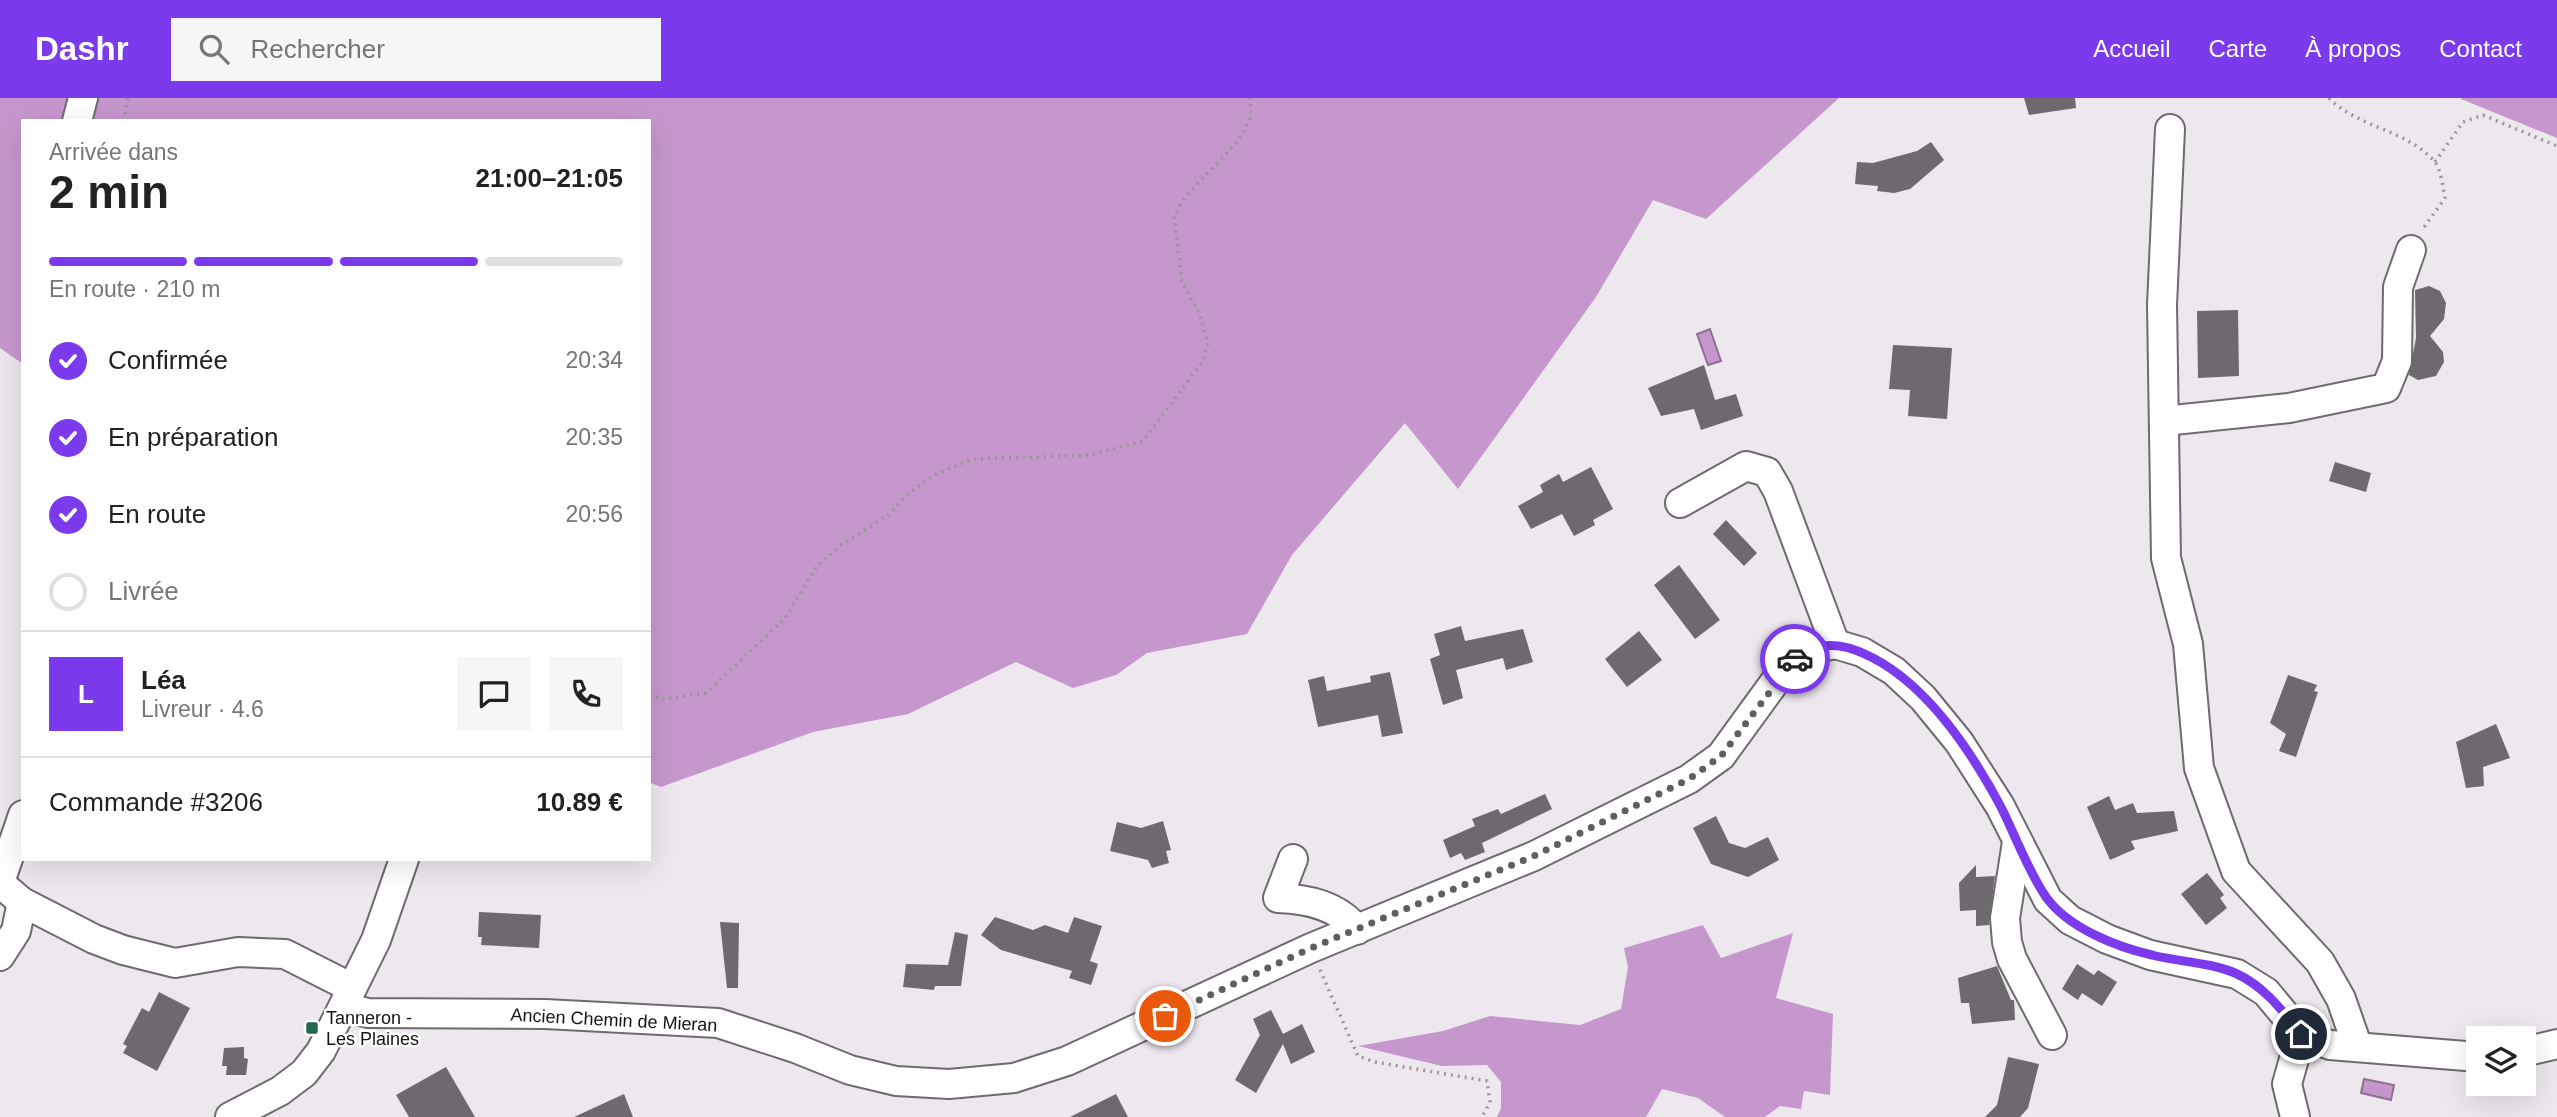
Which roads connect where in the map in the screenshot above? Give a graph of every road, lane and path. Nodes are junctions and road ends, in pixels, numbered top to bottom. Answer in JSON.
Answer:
{"nodes":[{"id":1,"x":83,"y":98,"type":"edge"},
{"id":2,"x":128,"y":98,"type":"edge"},
{"id":3,"x":1250,"y":98,"type":"edge"},
{"id":4,"x":2329,"y":98,"type":"edge"},
{"id":5,"x":78,"y":119,"type":"edge"},
{"id":6,"x":124,"y":119,"type":"edge"},
{"id":7,"x":2170,"y":129,"type":"dead end"},
{"id":8,"x":2557,"y":146,"type":"edge"},
{"id":9,"x":2435,"y":162,"type":"junction"},
{"id":10,"x":2411,"y":250,"type":"joint"},
{"id":11,"x":2164,"y":421,"type":"junction"},
{"id":12,"x":1680,"y":503,"type":"dead end"},
{"id":13,"x":1835,"y":644,"type":"junction"},
{"id":14,"x":651,"y":695,"type":"edge"},
{"id":15,"x":21,"y":822,"type":"edge"},
{"id":16,"x":2017,"y":842,"type":"junction"},
{"id":17,"x":1293,"y":859,"type":"dead end"},
{"id":18,"x":403,"y":861,"type":"edge"},
{"id":19,"x":0,"y":882,"type":"edge"},
{"id":20,"x":22,"y":902,"type":"junction"},
{"id":21,"x":1357,"y":930,"type":"junction"},
{"id":22,"x":1311,"y":948,"type":"junction"},
{"id":23,"x":0,"y":956,"type":"edge"},
{"id":24,"x":348,"y":997,"type":"junction"},
{"id":25,"x":2301,"y":1034,"type":"junction"},
{"id":26,"x":2052,"y":1035,"type":"dead end"},
{"id":27,"x":2557,"y":1044,"type":"edge"},
{"id":28,"x":2357,"y":1045,"type":"junction"},
{"id":29,"x":2536,"y":1049,"type":"edge"},
{"id":30,"x":2466,"y":1056,"type":"edge"},
{"id":31,"x":230,"y":1117,"type":"edge"},
{"id":32,"x":1482,"y":1117,"type":"edge"},
{"id":33,"x":2295,"y":1117,"type":"edge"}],
"edges":[{"from":1,"to":5,"type":"street"},
{"from":2,"to":6,"type":"path"},
{"from":3,"to":14,"type":"path"},
{"from":4,"to":9,"type":"path"},
{"from":7,"to":11,"type":"street"},
{"from":8,"to":9,"type":"path"},
{"from":9,"to":10,"type":"path"},
{"from":10,"to":11,"type":"street"},
{"from":11,"to":28,"type":"street"},
{"from":12,"to":13,"type":"street"},
{"from":13,"to":16,"type":"street"},
{"from":13,"to":21,"type":"street","name":"Ancien Chemin de Mieran"},
{"from":15,"to":19,"type":"street"},
{"from":16,"to":25,"type":"street"},
{"from":16,"to":26,"type":"street"},
{"from":17,"to":21,"type":"street"},
{"from":18,"to":24,"type":"street"},
{"from":19,"to":20,"type":"street","name":"Ancien Chemin de Mieran"},
{"from":20,"to":23,"type":"street"},
{"from":20,"to":24,"type":"street","name":"Ancien Chemin de Mieran"},
{"from":21,"to":22,"type":"street","name":"Ancien Chemin de Mieran"},
{"from":22,"to":24,"type":"street","name":"Ancien Chemin de Mieran"},
{"from":22,"to":32,"type":"path"},
{"from":24,"to":31,"type":"street"},
{"from":25,"to":28,"type":"street"},
{"from":25,"to":33,"type":"street"},
{"from":27,"to":29,"type":"street"},
{"from":28,"to":30,"type":"street"}]}
